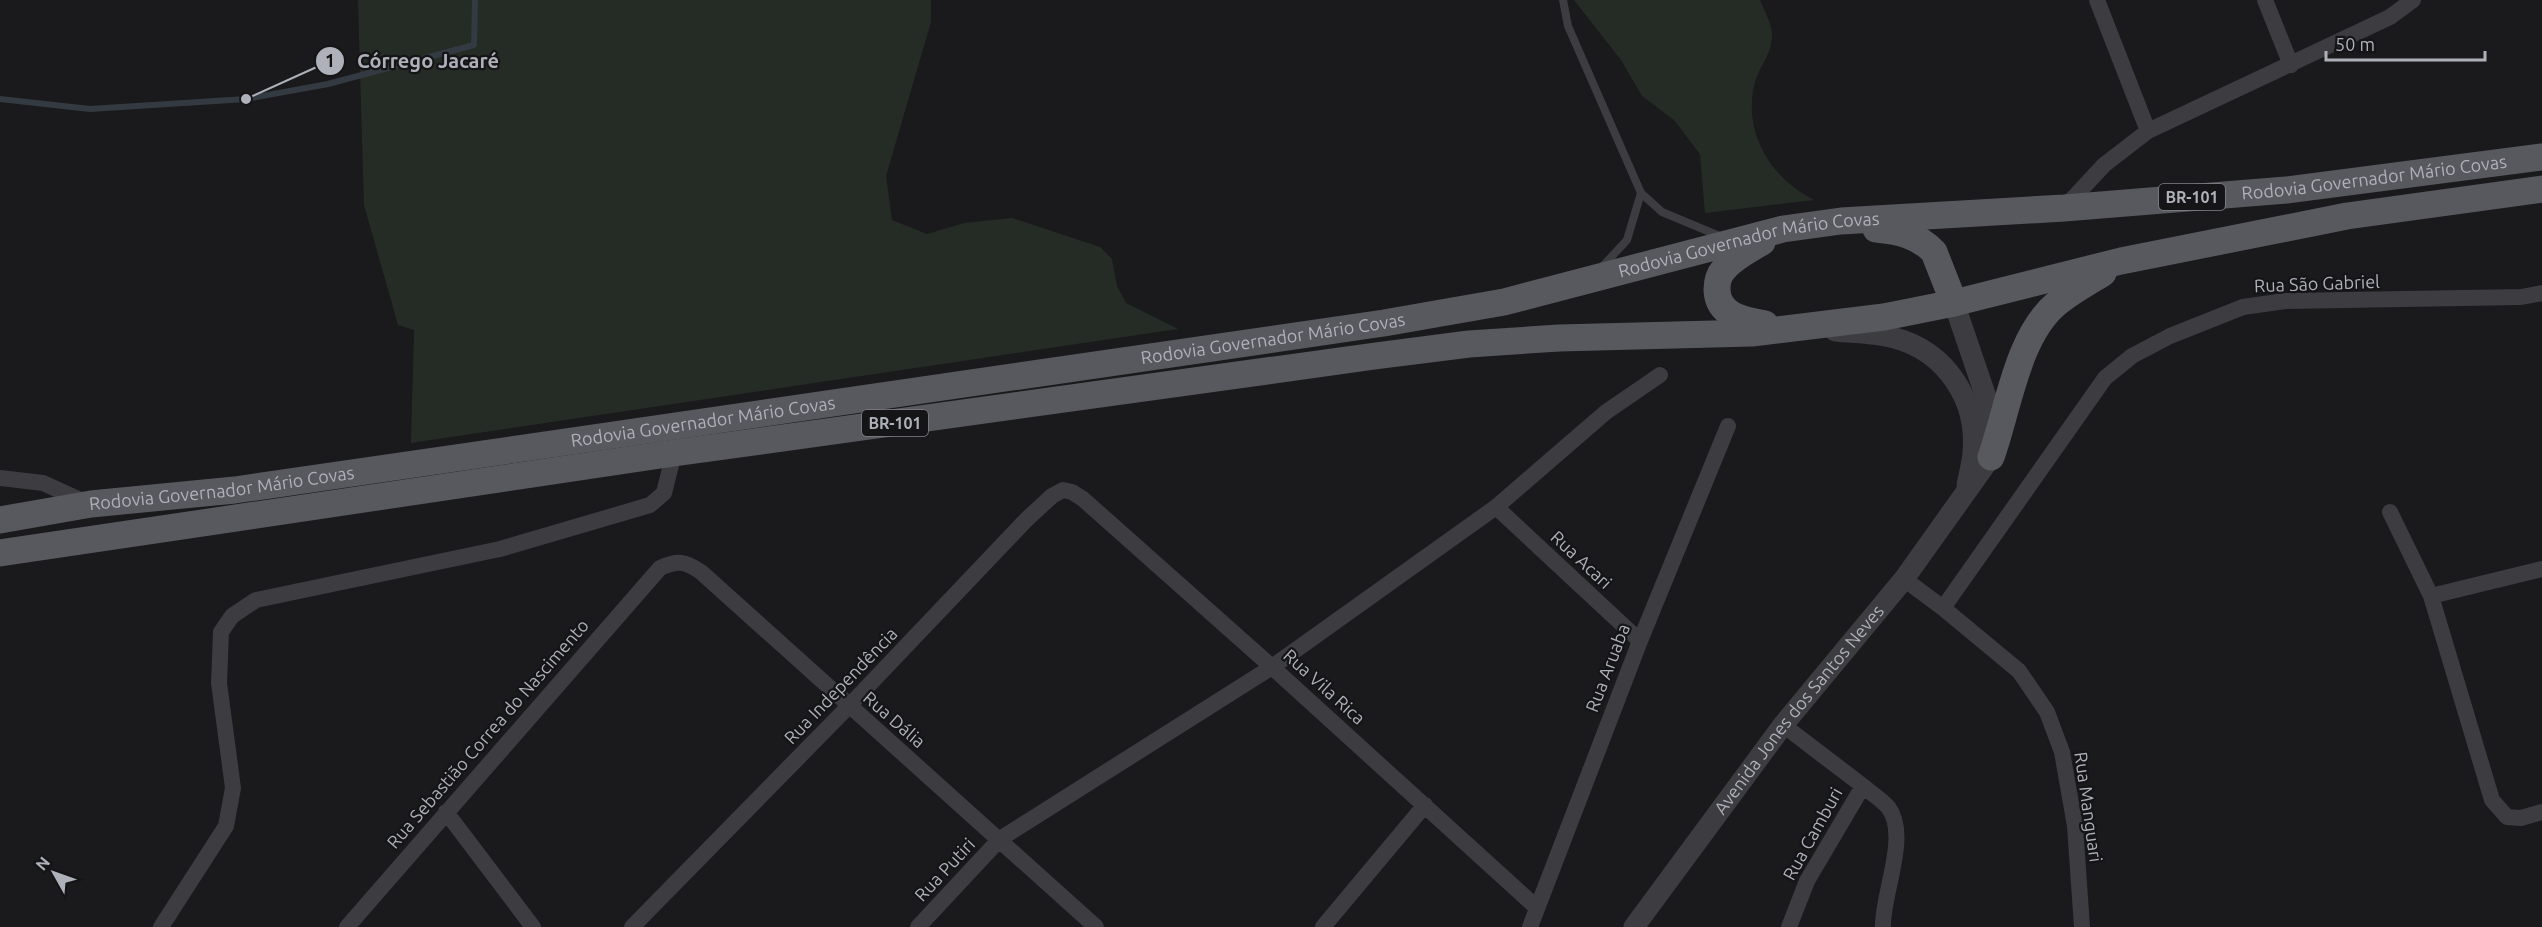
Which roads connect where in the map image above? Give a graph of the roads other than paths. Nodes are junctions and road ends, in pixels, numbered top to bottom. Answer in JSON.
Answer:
{"nodes":[{"id":1,"x":1563,"y":0,"type":"edge"},
{"id":2,"x":2097,"y":0,"type":"edge"},
{"id":3,"x":2265,"y":0,"type":"edge"},
{"id":4,"x":2413,"y":0,"type":"edge"},
{"id":5,"x":2291,"y":65,"type":"junction"},
{"id":6,"x":2148,"y":131,"type":"junction"},
{"id":7,"x":2542,"y":157,"type":"edge"},
{"id":8,"x":2542,"y":189,"type":"edge"},
{"id":9,"x":1641,"y":193,"type":"junction"},
{"id":10,"x":2064,"y":208,"type":"junction"},
{"id":11,"x":1841,"y":221,"type":"junction"},
{"id":12,"x":1783,"y":229,"type":"junction"},
{"id":13,"x":1734,"y":241,"type":"junction"},
{"id":14,"x":2121,"y":261,"type":"junction"},
{"id":15,"x":1584,"y":283,"type":"junction"},
{"id":16,"x":2542,"y":293,"type":"edge"},
{"id":17,"x":1954,"y":303,"type":"junction"},
{"id":18,"x":1793,"y":329,"type":"junction"},
{"id":19,"x":1660,"y":375,"type":"dead end"},
{"id":20,"x":1728,"y":426,"type":"dead end"},
{"id":21,"x":674,"y":453,"type":"junction"},
{"id":22,"x":1991,"y":457,"type":"junction"},
{"id":23,"x":0,"y":478,"type":"edge"},
{"id":24,"x":1965,"y":494,"type":"junction"},
{"id":25,"x":1083,"y":500,"type":"joint"},
{"id":26,"x":91,"y":504,"type":"junction"},
{"id":27,"x":1496,"y":507,"type":"junction"},
{"id":28,"x":2390,"y":512,"type":"dead end"},
{"id":29,"x":0,"y":520,"type":"edge"},
{"id":30,"x":0,"y":553,"type":"edge"},
{"id":31,"x":660,"y":568,"type":"joint"},
{"id":32,"x":2542,"y":569,"type":"edge"},
{"id":33,"x":1904,"y":579,"type":"junction"},
{"id":34,"x":2431,"y":596,"type":"junction"},
{"id":35,"x":1943,"y":608,"type":"junction"},
{"id":36,"x":1640,"y":641,"type":"junction"},
{"id":37,"x":1272,"y":667,"type":"junction"},
{"id":38,"x":849,"y":706,"type":"junction"},
{"id":39,"x":1783,"y":725,"type":"junction"},
{"id":40,"x":1863,"y":786,"type":"junction"},
{"id":41,"x":1425,"y":805,"type":"junction"},
{"id":42,"x":446,"y":812,"type":"junction"},
{"id":43,"x":2542,"y":812,"type":"edge"},
{"id":44,"x":1000,"y":839,"type":"junction"},
{"id":45,"x":1536,"y":907,"type":"junction"},
{"id":46,"x":161,"y":927,"type":"edge"},
{"id":47,"x":346,"y":927,"type":"edge"},
{"id":48,"x":533,"y":927,"type":"edge"},
{"id":49,"x":632,"y":927,"type":"edge"},
{"id":50,"x":918,"y":927,"type":"edge"},
{"id":51,"x":1096,"y":927,"type":"edge"},
{"id":52,"x":1323,"y":927,"type":"edge"},
{"id":53,"x":1530,"y":927,"type":"edge"},
{"id":54,"x":1634,"y":927,"type":"edge"},
{"id":55,"x":1789,"y":927,"type":"edge"},
{"id":56,"x":1883,"y":927,"type":"edge"},
{"id":57,"x":2083,"y":927,"type":"edge"}],
"edges":[{"from":1,"to":9,"type":"lane"},
{"from":2,"to":6,"type":"street"},
{"from":3,"to":5,"type":"street"},
{"from":4,"to":5,"type":"street"},
{"from":5,"to":6,"type":"street"},
{"from":6,"to":10,"type":"street"},
{"from":7,"to":10,"type":"main road","name":"Rodovia Governador Mário Covas","number":"BR-101"},
{"from":8,"to":14,"type":"main road","name":"Rodovia Governador Mário Covas","number":"BR-101"},
{"from":9,"to":13,"type":"lane"},
{"from":9,"to":15,"type":"lane"},
{"from":10,"to":11,"type":"main road","name":"Rodovia Governador Mário Covas","number":"BR-101"},
{"from":11,"to":12,"type":"main road","name":"Rodovia Governador Mário Covas","number":"BR-101"},
{"from":11,"to":17,"type":"main road"},
{"from":12,"to":13,"type":"main road","name":"Rodovia Governador Mário Covas","number":"BR-101"},
{"from":12,"to":18,"type":"main road"},
{"from":13,"to":15,"type":"main road","name":"Rodovia Governador Mário Covas","number":"BR-101"},
{"from":14,"to":17,"type":"main road","name":"Rodovia Governador Mário Covas","number":"BR-101"},
{"from":14,"to":22,"type":"main road"},
{"from":15,"to":26,"type":"main road","name":"Rodovia Governador Mário Covas","number":"BR-101"},
{"from":16,"to":35,"type":"street","name":"Rua São Gabriel"},
{"from":17,"to":18,"type":"main road","name":"Rodovia Governador Mário Covas","number":"BR-101"},
{"from":17,"to":22,"type":"street"},
{"from":18,"to":21,"type":"main road","name":"Rodovia Governador Mário Covas","number":"BR-101"},
{"from":18,"to":24,"type":"street","name":"Avenida Jones dos Santos Neves"},
{"from":19,"to":27,"type":"street","name":"Rua Putiri"},
{"from":20,"to":36,"type":"street","name":"Rua Aruaba"},
{"from":21,"to":30,"type":"main road","name":"Rodovia Governador Mário Covas","number":"BR-101"},
{"from":21,"to":46,"type":"street"},
{"from":22,"to":24,"type":"street","name":"Avenida Jones dos Santos Neves"},
{"from":23,"to":26,"type":"street"},
{"from":24,"to":33,"type":"street","name":"Avenida Jones dos Santos Neves"},
{"from":25,"to":37,"type":"street","name":"Rua Vila Rica"},
{"from":25,"to":38,"type":"street","name":"Rua Independência"},
{"from":26,"to":29,"type":"main road","name":"Rodovia Governador Mário Covas","number":"BR-101"},
{"from":27,"to":36,"type":"street","name":"Rua Acari"},
{"from":27,"to":37,"type":"street","name":"Rua Putiri"},
{"from":28,"to":34,"type":"street"},
{"from":31,"to":38,"type":"street","name":"Rua Dália"},
{"from":31,"to":42,"type":"street","name":"Rua Sebastião Correa do Nascimento"},
{"from":32,"to":34,"type":"street"},
{"from":33,"to":35,"type":"street","name":"Rua Manguari"},
{"from":33,"to":39,"type":"street","name":"Avenida Jones dos Santos Neves"},
{"from":34,"to":43,"type":"street"},
{"from":35,"to":57,"type":"street","name":"Rua Manguari"},
{"from":36,"to":45,"type":"street","name":"Rua Aruaba"},
{"from":37,"to":41,"type":"street","name":"Rua Vila Rica"},
{"from":37,"to":44,"type":"street","name":"Rua Putiri"},
{"from":38,"to":44,"type":"street","name":"Rua Dália"},
{"from":38,"to":49,"type":"street","name":"Rua Independência"},
{"from":39,"to":40,"type":"street","name":"Rua Camburi"},
{"from":39,"to":54,"type":"street","name":"Avenida Jones dos Santos Neves"},
{"from":40,"to":55,"type":"street","name":"Rua Camburi"},
{"from":40,"to":56,"type":"street"},
{"from":41,"to":45,"type":"street","name":"Rua Vila Rica"},
{"from":41,"to":52,"type":"street"},
{"from":42,"to":47,"type":"street","name":"Rua Sebastião Correa do Nascimento"},
{"from":42,"to":48,"type":"street"},
{"from":44,"to":50,"type":"street","name":"Rua Putiri"},
{"from":44,"to":51,"type":"street","name":"Rua Dália"},
{"from":45,"to":53,"type":"street","name":"Rua Aruaba"}]}
